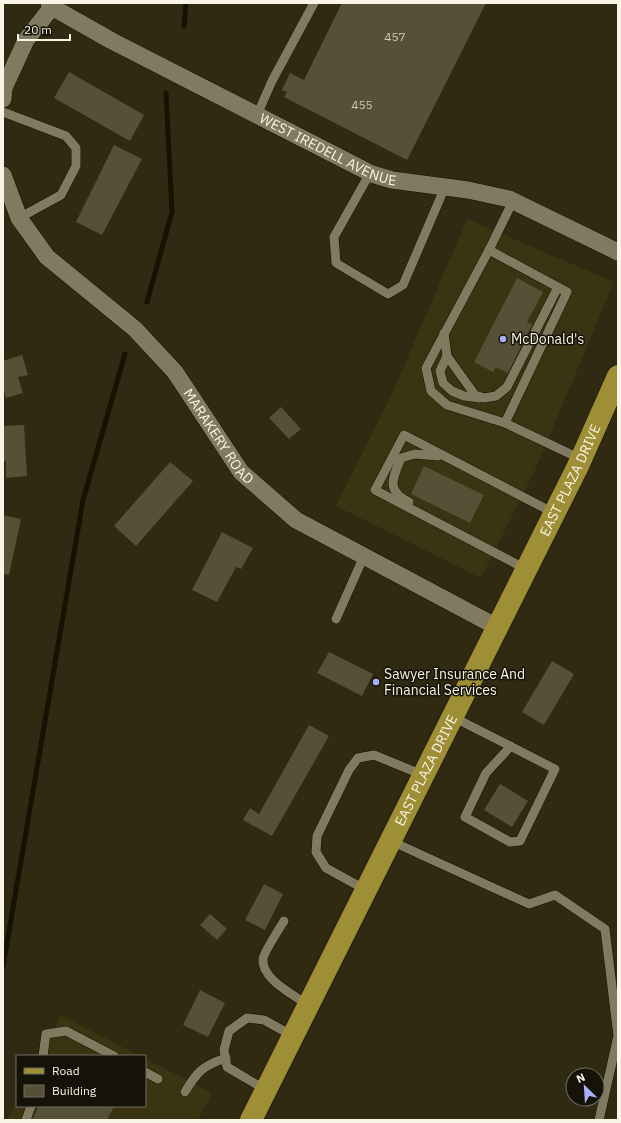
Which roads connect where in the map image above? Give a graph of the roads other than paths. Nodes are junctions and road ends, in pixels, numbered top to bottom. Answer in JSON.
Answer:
{"nodes":[{"id":1,"x":314,"y":3,"type":"edge"},
{"id":2,"x":51,"y":5,"type":"edge"},
{"id":3,"x":3,"y":91,"type":"edge"},
{"id":4,"x":3,"y":112,"type":"edge"},
{"id":5,"x":257,"y":115,"type":"junction"},
{"id":6,"x":370,"y":173,"type":"junction"},
{"id":7,"x":3,"y":175,"type":"edge"},
{"id":8,"x":446,"y":187,"type":"junction"},
{"id":9,"x":513,"y":201,"type":"junction"},
{"id":10,"x":19,"y":218,"type":"junction"},
{"id":11,"x":489,"y":250,"type":"junction"},
{"id":12,"x":618,"y":252,"type":"edge"},
{"id":13,"x":558,"y":287,"type":"junction"},
{"id":14,"x":444,"y":334,"type":"junction"},
{"id":15,"x":447,"y":356,"type":"junction"},
{"id":16,"x":618,"y":376,"type":"edge"},
{"id":17,"x":484,"y":398,"type":"junction"},
{"id":18,"x":505,"y":423,"type":"junction"},
{"id":19,"x":443,"y":456,"type":"junction"},
{"id":20,"x":581,"y":459,"type":"junction"},
{"id":21,"x":554,"y":513,"type":"junction"},
{"id":22,"x":468,"y":538,"type":"junction"},
{"id":23,"x":364,"y":556,"type":"junction"},
{"id":24,"x":526,"y":568,"type":"junction"},
{"id":25,"x":336,"y":619,"type":"dead end"},
{"id":26,"x":497,"y":627,"type":"junction"},
{"id":27,"x":453,"y":717,"type":"junction"},
{"id":28,"x":511,"y":746,"type":"junction"},
{"id":29,"x":423,"y":775,"type":"junction"},
{"id":30,"x":391,"y":841,"type":"junction"},
{"id":31,"x":366,"y":890,"type":"junction"},
{"id":32,"x":284,"y":921,"type":"dead end"},
{"id":33,"x":308,"y":1006,"type":"junction"},
{"id":34,"x":293,"y":1036,"type":"junction"},
{"id":35,"x":43,"y":1055,"type":"edge"},
{"id":36,"x":112,"y":1055,"type":"edge"},
{"id":37,"x":226,"y":1058,"type":"junction"},
{"id":38,"x":146,"y":1073,"type":"edge"},
{"id":39,"x":158,"y":1079,"type":"dead end"},
{"id":40,"x":266,"y":1090,"type":"junction"},
{"id":41,"x":185,"y":1092,"type":"dead end"},
{"id":42,"x":31,"y":1107,"type":"edge"},
{"id":43,"x":26,"y":1120,"type":"edge"},
{"id":44,"x":251,"y":1120,"type":"edge"},
{"id":45,"x":599,"y":1120,"type":"edge"}],
"edges":[{"from":1,"to":5,"type":"lane"},
{"from":2,"to":3,"type":"street"},
{"from":2,"to":5,"type":"street","name":"WEST IREDELL AVENUE"},
{"from":4,"to":10,"type":"lane"},
{"from":5,"to":6,"type":"street","name":"WEST IREDELL AVENUE"},
{"from":6,"to":8,"type":"street","name":"WEST IREDELL AVENUE"},
{"from":6,"to":8,"type":"lane"},
{"from":7,"to":10,"type":"street","name":"MARAKERY ROAD"},
{"from":8,"to":9,"type":"street","name":"WEST IREDELL AVENUE"},
{"from":9,"to":11,"type":"lane"},
{"from":9,"to":12,"type":"street","name":"WEST IREDELL AVENUE"},
{"from":10,"to":23,"type":"street","name":"MARAKERY ROAD"},
{"from":11,"to":13,"type":"lane"},
{"from":11,"to":14,"type":"lane"},
{"from":13,"to":17,"type":"lane"},
{"from":13,"to":18,"type":"lane"},
{"from":14,"to":15,"type":"lane"},
{"from":14,"to":18,"type":"lane"},
{"from":15,"to":17,"type":"lane"},
{"from":15,"to":17,"type":"lane"},
{"from":16,"to":20,"type":"main road","name":"EAST PLAZA DRIVE"},
{"from":18,"to":20,"type":"lane"},
{"from":19,"to":21,"type":"lane"},
{"from":19,"to":22,"type":"lane"},
{"from":19,"to":22,"type":"lane"},
{"from":20,"to":21,"type":"main road","name":"EAST PLAZA DRIVE"},
{"from":21,"to":24,"type":"main road","name":"EAST PLAZA DRIVE"},
{"from":22,"to":24,"type":"lane"},
{"from":23,"to":25,"type":"lane"},
{"from":23,"to":26,"type":"street","name":"MARAKERY ROAD"},
{"from":24,"to":26,"type":"main road","name":"EAST PLAZA DRIVE"},
{"from":26,"to":27,"type":"main road","name":"EAST PLAZA DRIVE"},
{"from":27,"to":28,"type":"lane"},
{"from":27,"to":29,"type":"main road","name":"EAST PLAZA DRIVE"},
{"from":28,"to":28,"type":"lane"},
{"from":29,"to":30,"type":"main road","name":"EAST PLAZA DRIVE"},
{"from":29,"to":31,"type":"lane"},
{"from":30,"to":31,"type":"main road","name":"EAST PLAZA DRIVE"},
{"from":30,"to":45,"type":"lane"},
{"from":31,"to":33,"type":"main road","name":"EAST PLAZA DRIVE"},
{"from":32,"to":33,"type":"lane"},
{"from":33,"to":34,"type":"main road","name":"EAST PLAZA DRIVE"},
{"from":34,"to":37,"type":"lane"},
{"from":34,"to":40,"type":"main road","name":"EAST PLAZA DRIVE"},
{"from":35,"to":36,"type":"lane"},
{"from":37,"to":40,"type":"lane"},
{"from":37,"to":41,"type":"lane"},
{"from":38,"to":39,"type":"lane"},
{"from":40,"to":44,"type":"main road","name":"EAST PLAZA DRIVE"},
{"from":42,"to":43,"type":"lane"}]}
